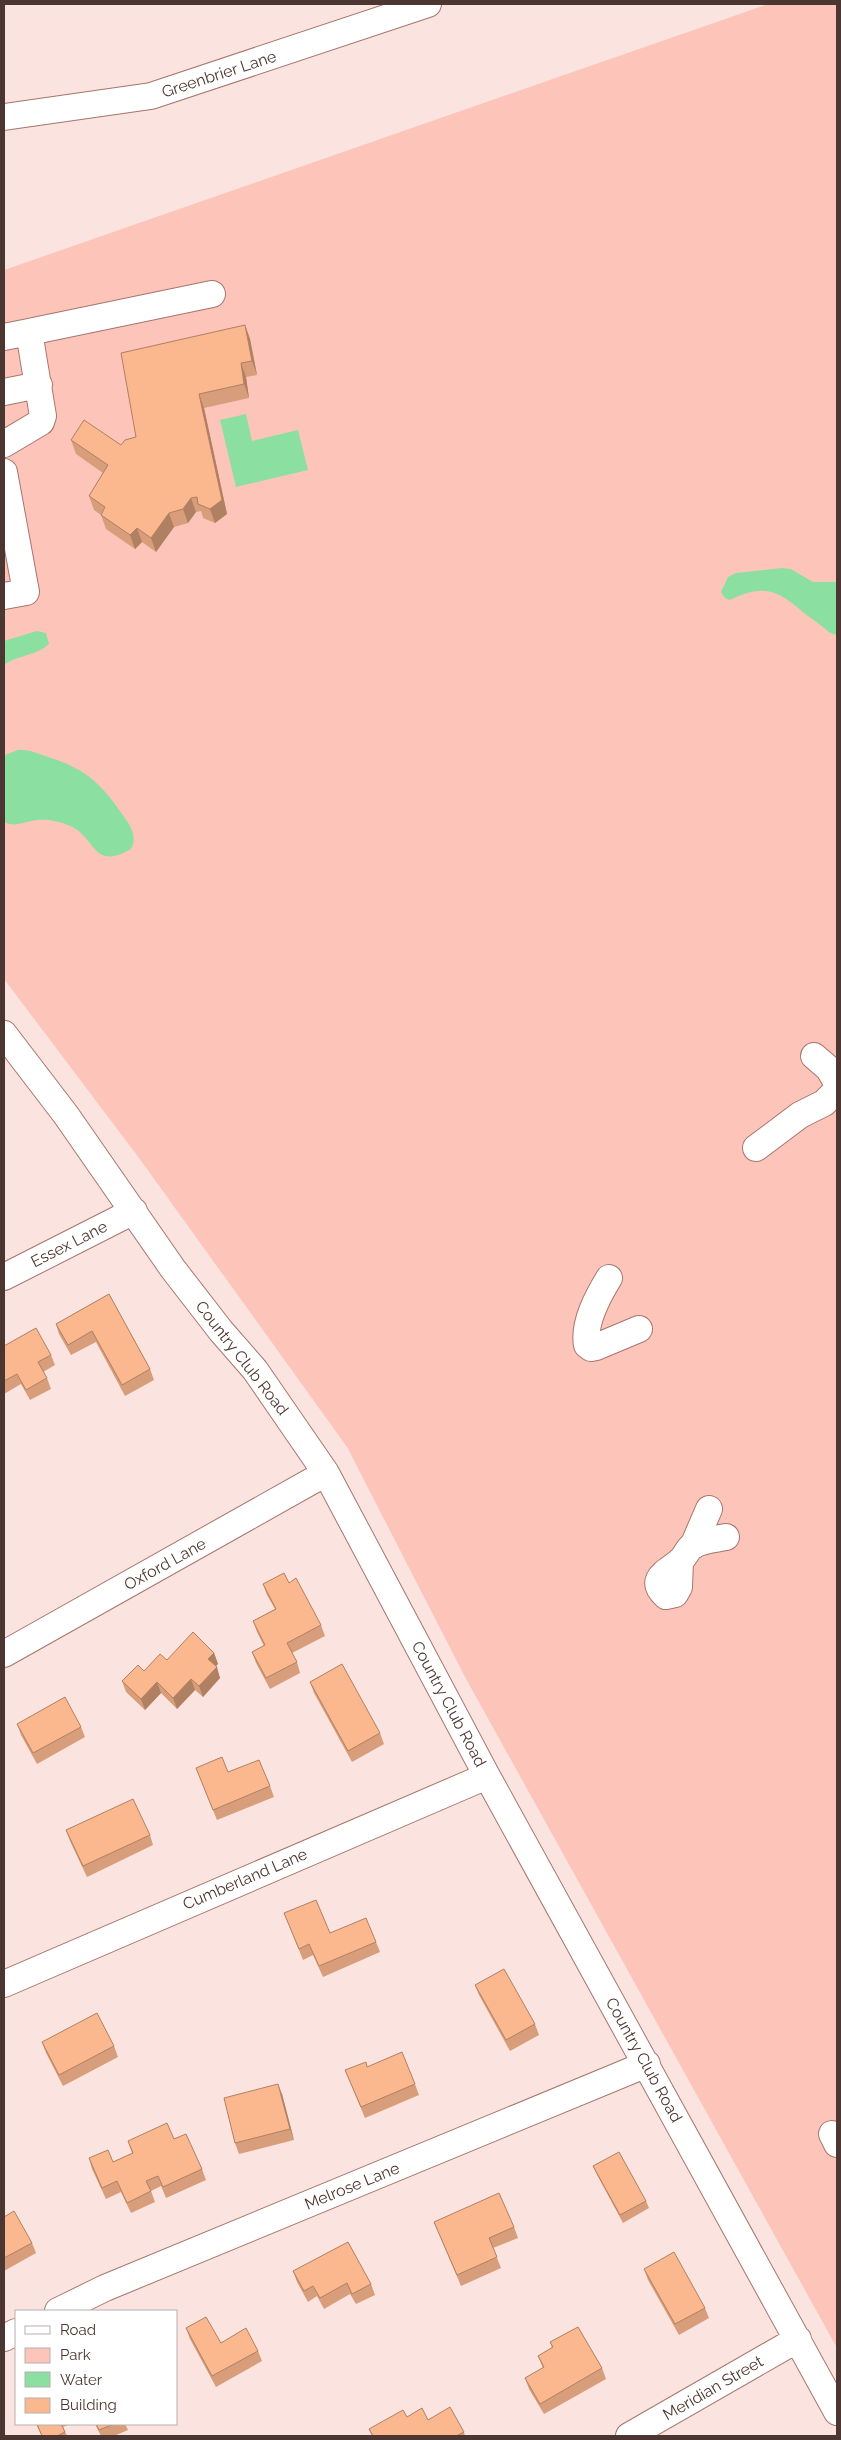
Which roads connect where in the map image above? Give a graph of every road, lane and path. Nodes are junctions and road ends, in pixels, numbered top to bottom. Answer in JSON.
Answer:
{"nodes":[{"id":1,"x":415,"y":6,"type":"edge"},
{"id":2,"x":4,"y":117,"type":"edge"},
{"id":3,"x":212,"y":294,"type":"dead end"},
{"id":4,"x":29,"y":332,"type":"junction"},
{"id":5,"x":4,"y":336,"type":"edge"},
{"id":6,"x":39,"y":385,"type":"junction"},
{"id":7,"x":4,"y":392,"type":"edge"},
{"id":8,"x":4,"y":444,"type":"edge"},
{"id":9,"x":5,"y":481,"type":"edge"},
{"id":10,"x":10,"y":539,"type":"edge"},
{"id":11,"x":4,"y":596,"type":"edge"},
{"id":12,"x":4,"y":1034,"type":"edge"},
{"id":13,"x":814,"y":1056,"type":"dead end"},
{"id":14,"x":837,"y":1083,"type":"edge"},
{"id":15,"x":837,"y":1090,"type":"edge"},
{"id":16,"x":756,"y":1148,"type":"dead end"},
{"id":17,"x":134,"y":1211,"type":"junction"},
{"id":18,"x":4,"y":1277,"type":"edge"},
{"id":19,"x":609,"y":1278,"type":"dead end"},
{"id":20,"x":639,"y":1329,"type":"dead end"},
{"id":21,"x":326,"y":1473,"type":"junction"},
{"id":22,"x":709,"y":1508,"type":"dead end"},
{"id":23,"x":726,"y":1537,"type":"dead end"},
{"id":24,"x":4,"y":1654,"type":"edge"},
{"id":25,"x":487,"y":1776,"type":"junction"},
{"id":26,"x":4,"y":1984,"type":"edge"},
{"id":27,"x":647,"y":2064,"type":"junction"},
{"id":28,"x":60,"y":2310,"type":"edge"},
{"id":29,"x":798,"y":2339,"type":"junction"},
{"id":30,"x":837,"y":2412,"type":"edge"},
{"id":31,"x":629,"y":2436,"type":"edge"}],
"edges":[{"from":1,"to":2,"type":"street","name":"Greenbrier Lane"},
{"from":3,"to":4,"type":"street"},
{"from":4,"to":5,"type":"street"},
{"from":4,"to":6,"type":"street"},
{"from":6,"to":7,"type":"street"},
{"from":6,"to":8,"type":"street"},
{"from":9,"to":10,"type":"street"},
{"from":10,"to":11,"type":"street"},
{"from":12,"to":17,"type":"street","name":"Country Club Road"},
{"from":13,"to":14,"type":"street"},
{"from":15,"to":16,"type":"street"},
{"from":17,"to":18,"type":"street","name":"Essex Lane"},
{"from":17,"to":21,"type":"street","name":"Country Club Road"},
{"from":19,"to":20,"type":"street"},
{"from":21,"to":24,"type":"street","name":"Oxford Lane"},
{"from":21,"to":25,"type":"street","name":"Country Club Road"},
{"from":22,"to":23,"type":"street"},
{"from":25,"to":26,"type":"street","name":"Cumberland Lane"},
{"from":25,"to":27,"type":"street","name":"Country Club Road"},
{"from":27,"to":28,"type":"street","name":"Melrose Lane"},
{"from":27,"to":29,"type":"street","name":"Country Club Road"},
{"from":29,"to":30,"type":"street","name":"Country Club Road"},
{"from":29,"to":31,"type":"street","name":"Meridian Street"}]}
